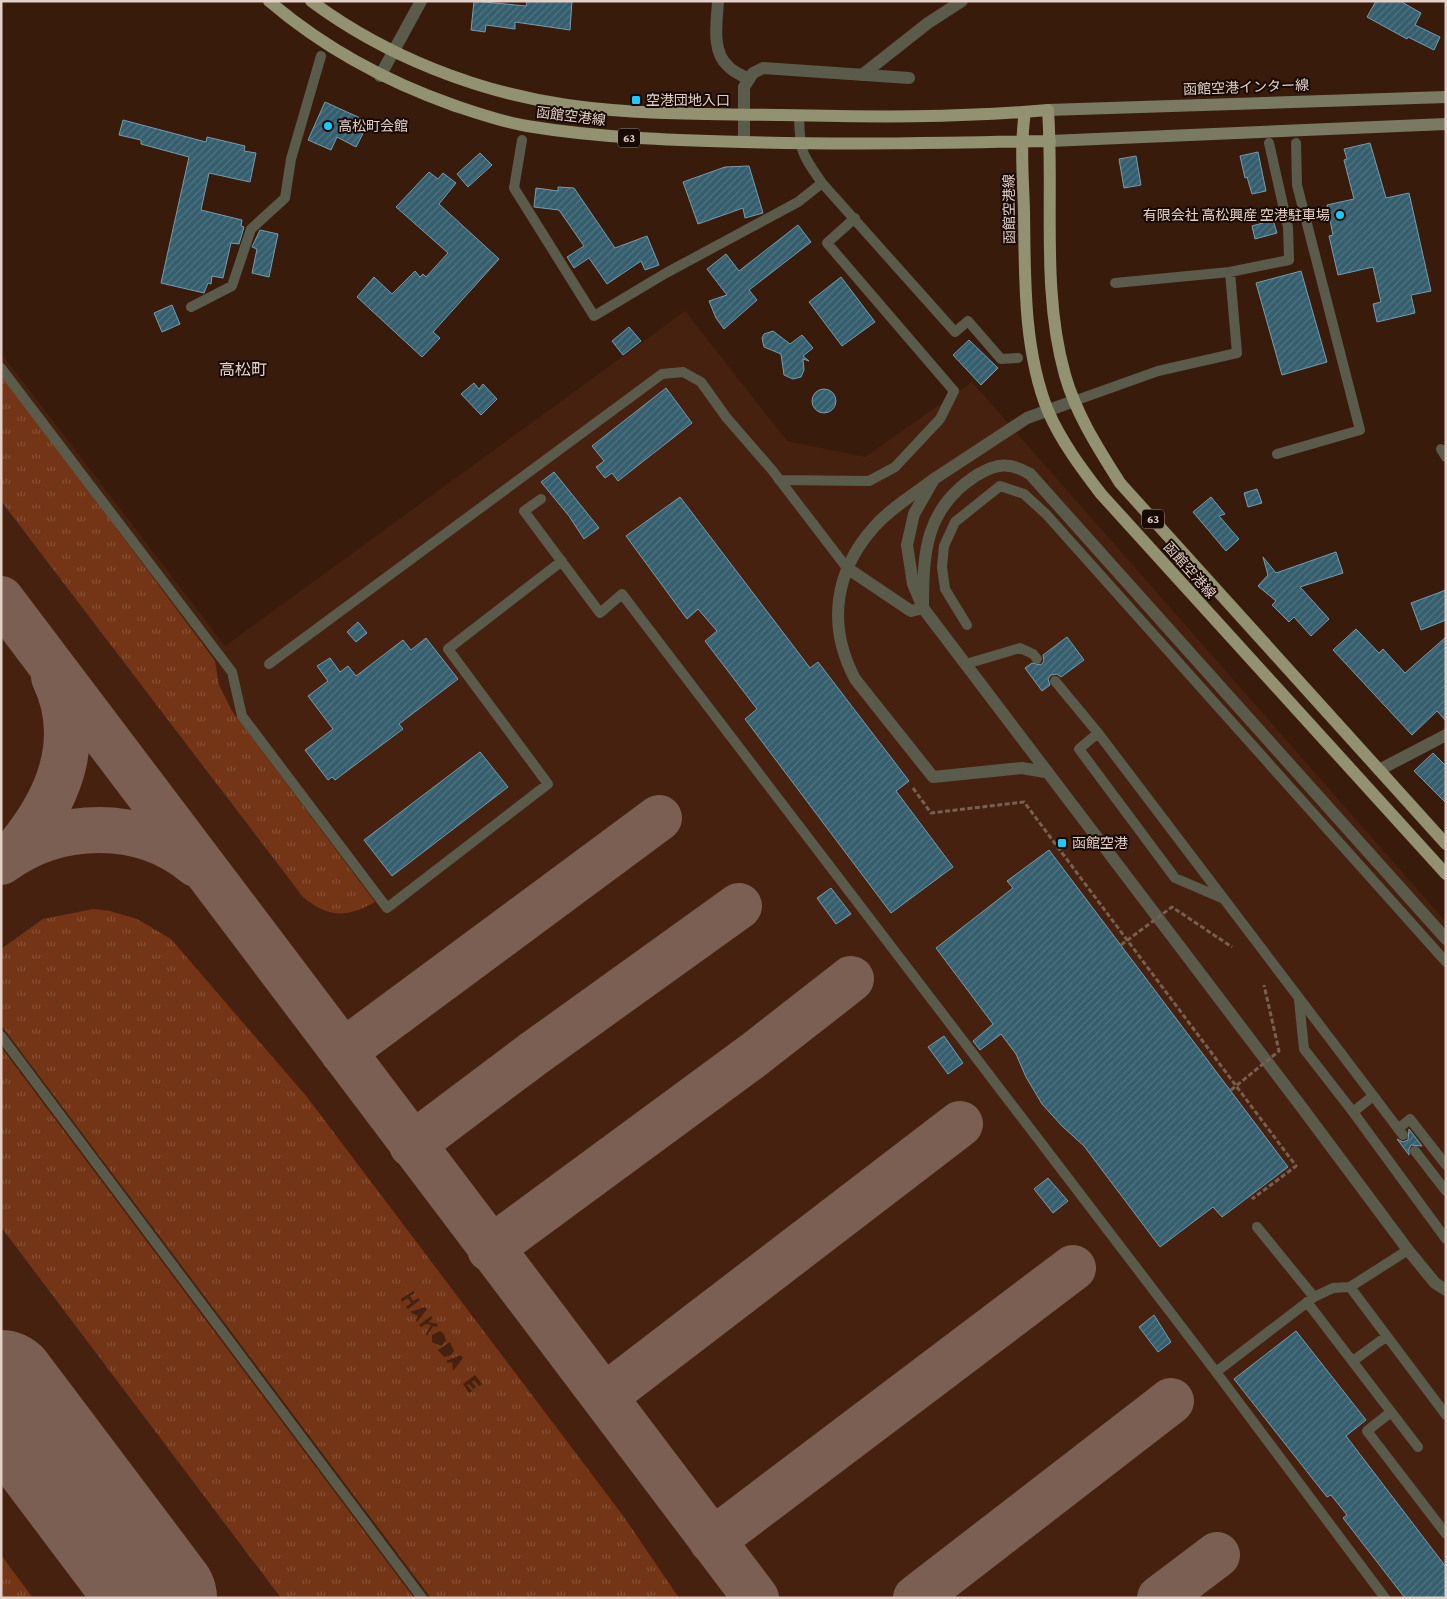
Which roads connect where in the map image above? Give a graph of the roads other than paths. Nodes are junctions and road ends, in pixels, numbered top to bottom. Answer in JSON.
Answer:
{"nodes":[{"id":1,"x":269,"y":1,"type":"edge"},
{"id":2,"x":311,"y":1,"type":"edge"},
{"id":3,"x":421,"y":1,"type":"edge"},
{"id":4,"x":718,"y":1,"type":"edge"},
{"id":5,"x":962,"y":1,"type":"edge"},
{"id":6,"x":394,"y":51,"type":"junction"},
{"id":7,"x":321,"y":56,"type":"dead end"},
{"id":8,"x":862,"y":75,"type":"junction"},
{"id":9,"x":380,"y":76,"type":"junction"},
{"id":10,"x":909,"y":78,"type":"dead end"},
{"id":11,"x":748,"y":79,"type":"junction"},
{"id":12,"x":1446,"y":97,"type":"edge"},
{"id":13,"x":1048,"y":110,"type":"junction"},
{"id":14,"x":1025,"y":112,"type":"junction"},
{"id":15,"x":744,"y":114,"type":"junction"},
{"id":16,"x":799,"y":116,"type":"junction"},
{"id":17,"x":1446,"y":124,"type":"edge"},
{"id":18,"x":522,"y":140,"type":"dead end"},
{"id":19,"x":1021,"y":141,"type":"junction"},
{"id":20,"x":1050,"y":141,"type":"junction"},
{"id":21,"x":744,"y":142,"type":"junction"},
{"id":22,"x":1296,"y":142,"type":"dead end"},
{"id":23,"x":1269,"y":143,"type":"dead end"},
{"id":24,"x":800,"y":145,"type":"junction"},
{"id":25,"x":822,"y":183,"type":"junction"},
{"id":26,"x":855,"y":218,"type":"junction"},
{"id":27,"x":1230,"y":272,"type":"junction"},
{"id":28,"x":1115,"y":283,"type":"dead end"},
{"id":29,"x":191,"y":307,"type":"dead end"},
{"id":30,"x":1018,"y":358,"type":"dead end"},
{"id":31,"x":1,"y":368,"type":"edge"},
{"id":32,"x":1074,"y":401,"type":"junction"},
{"id":33,"x":1048,"y":410,"type":"junction"},
{"id":34,"x":1277,"y":454,"type":"dead end"},
{"id":35,"x":779,"y":480,"type":"junction"},
{"id":36,"x":934,"y":480,"type":"junction"},
{"id":37,"x":541,"y":499,"type":"dead end"},
{"id":38,"x":562,"y":561,"type":"junction"},
{"id":39,"x":847,"y":568,"type":"junction"},
{"id":40,"x":923,"y":608,"type":"junction"},
{"id":41,"x":967,"y":625,"type":"dead end"},
{"id":42,"x":1037,"y":659,"type":"dead end"},
{"id":43,"x":269,"y":664,"type":"dead end"},
{"id":44,"x":966,"y":664,"type":"junction"},
{"id":45,"x":1055,"y":681,"type":"dead end"},
{"id":46,"x":1098,"y":733,"type":"junction"},
{"id":47,"x":1446,"y":736,"type":"edge"},
{"id":48,"x":1379,"y":770,"type":"junction"},
{"id":49,"x":1045,"y":772,"type":"junction"},
{"id":50,"x":1446,"y":844,"type":"edge"},
{"id":51,"x":1446,"y":874,"type":"edge"},
{"id":52,"x":1225,"y":899,"type":"junction"},
{"id":53,"x":1446,"y":939,"type":"edge"},
{"id":54,"x":1446,"y":962,"type":"edge"},
{"id":55,"x":1299,"y":999,"type":"junction"},
{"id":56,"x":1,"y":1036,"type":"edge"},
{"id":57,"x":1373,"y":1096,"type":"junction"},
{"id":58,"x":1353,"y":1112,"type":"junction"},
{"id":59,"x":1415,"y":1151,"type":"dead end"},
{"id":60,"x":1446,"y":1165,"type":"edge"},
{"id":61,"x":1446,"y":1192,"type":"edge"},
{"id":62,"x":1257,"y":1227,"type":"dead end"},
{"id":63,"x":1446,"y":1239,"type":"edge"},
{"id":64,"x":1408,"y":1250,"type":"junction"},
{"id":65,"x":1350,"y":1287,"type":"junction"},
{"id":66,"x":1446,"y":1290,"type":"edge"},
{"id":67,"x":1311,"y":1299,"type":"junction"},
{"id":68,"x":1387,"y":1336,"type":"junction"},
{"id":69,"x":1353,"y":1362,"type":"junction"},
{"id":70,"x":1216,"y":1372,"type":"junction"},
{"id":71,"x":1391,"y":1412,"type":"junction"},
{"id":72,"x":1446,"y":1415,"type":"edge"},
{"id":73,"x":1418,"y":1447,"type":"dead end"},
{"id":74,"x":1446,"y":1534,"type":"edge"},
{"id":75,"x":422,"y":1598,"type":"edge"},
{"id":76,"x":1385,"y":1598,"type":"edge"}],
"edges":[{"from":1,"to":9,"type":"main road","name":"函館空港線","number":"63"},
{"from":2,"to":6,"type":"main road","name":"函館空港線","number":"63"},
{"from":3,"to":6,"type":"street"},
{"from":4,"to":11,"type":"street"},
{"from":5,"to":8,"type":"street"},
{"from":6,"to":9,"type":"street"},
{"from":6,"to":15,"type":"main road","name":"函館空港線","number":"63"},
{"from":7,"to":29,"type":"lane"},
{"from":8,"to":10,"type":"street"},
{"from":8,"to":11,"type":"street"},
{"from":9,"to":21,"type":"main road","name":"函館空港線","number":"63"},
{"from":11,"to":15,"type":"street"},
{"from":12,"to":13,"type":"main road","name":"函館空港インター線"},
{"from":13,"to":14,"type":"main road","name":"函館空港線","number":"63"},
{"from":13,"to":20,"type":"main road","name":"函館空港線","number":"63"},
{"from":14,"to":16,"type":"main road","name":"函館空港線","number":"63"},
{"from":14,"to":19,"type":"main road","name":"函館空港線","number":"63"},
{"from":15,"to":16,"type":"main road","name":"函館空港線","number":"63"},
{"from":15,"to":21,"type":"street"},
{"from":16,"to":24,"type":"lane"},
{"from":17,"to":20,"type":"main road"},
{"from":18,"to":25,"type":"lane"},
{"from":19,"to":20,"type":"main road","name":"函館空港線","number":"63"},
{"from":19,"to":24,"type":"main road","name":"函館空港線","number":"63"},
{"from":19,"to":33,"type":"main road","name":"函館空港線","number":"63"},
{"from":20,"to":32,"type":"main road","name":"函館空港線","number":"63"},
{"from":21,"to":24,"type":"main road","name":"函館空港線","number":"63"},
{"from":22,"to":34,"type":"lane"},
{"from":23,"to":27,"type":"lane"},
{"from":24,"to":25,"type":"lane"},
{"from":25,"to":26,"type":"lane"},
{"from":26,"to":30,"type":"lane"},
{"from":26,"to":35,"type":"lane"},
{"from":27,"to":28,"type":"lane"},
{"from":27,"to":32,"type":"lane"},
{"from":31,"to":38,"type":"lane"},
{"from":32,"to":33,"type":"street"},
{"from":32,"to":48,"type":"main road","name":"函館空港線","number":"63"},
{"from":33,"to":36,"type":"street"},
{"from":33,"to":51,"type":"main road","name":"函館空港線","number":"63"},
{"from":35,"to":39,"type":"lane"},
{"from":35,"to":43,"type":"lane"},
{"from":36,"to":39,"type":"street"},
{"from":36,"to":40,"type":"street"},
{"from":37,"to":38,"type":"lane"},
{"from":38,"to":70,"type":"lane"},
{"from":39,"to":40,"type":"street"},
{"from":39,"to":49,"type":"street"},
{"from":40,"to":44,"type":"street"},
{"from":40,"to":53,"type":"street"},
{"from":41,"to":54,"type":"lane"},
{"from":42,"to":44,"type":"lane"},
{"from":44,"to":49,"type":"street"},
{"from":45,"to":46,"type":"lane"},
{"from":46,"to":52,"type":"lane"},
{"from":46,"to":52,"type":"lane"},
{"from":47,"to":48,"type":"street"},
{"from":48,"to":50,"type":"main road","name":"函館空港線","number":"63"},
{"from":49,"to":64,"type":"street"},
{"from":52,"to":55,"type":"lane"},
{"from":55,"to":57,"type":"lane"},
{"from":55,"to":58,"type":"lane"},
{"from":56,"to":75,"type":"lane"},
{"from":57,"to":58,"type":"lane"},
{"from":57,"to":60,"type":"lane"},
{"from":58,"to":63,"type":"lane"},
{"from":59,"to":61,"type":"lane"},
{"from":62,"to":67,"type":"lane"},
{"from":64,"to":65,"type":"lane"},
{"from":64,"to":66,"type":"street"},
{"from":65,"to":67,"type":"lane"},
{"from":65,"to":68,"type":"lane"},
{"from":67,"to":69,"type":"lane"},
{"from":67,"to":70,"type":"lane"},
{"from":68,"to":69,"type":"lane"},
{"from":68,"to":72,"type":"lane"},
{"from":69,"to":71,"type":"lane"},
{"from":70,"to":76,"type":"lane"},
{"from":71,"to":73,"type":"lane"},
{"from":71,"to":74,"type":"lane"}]}
